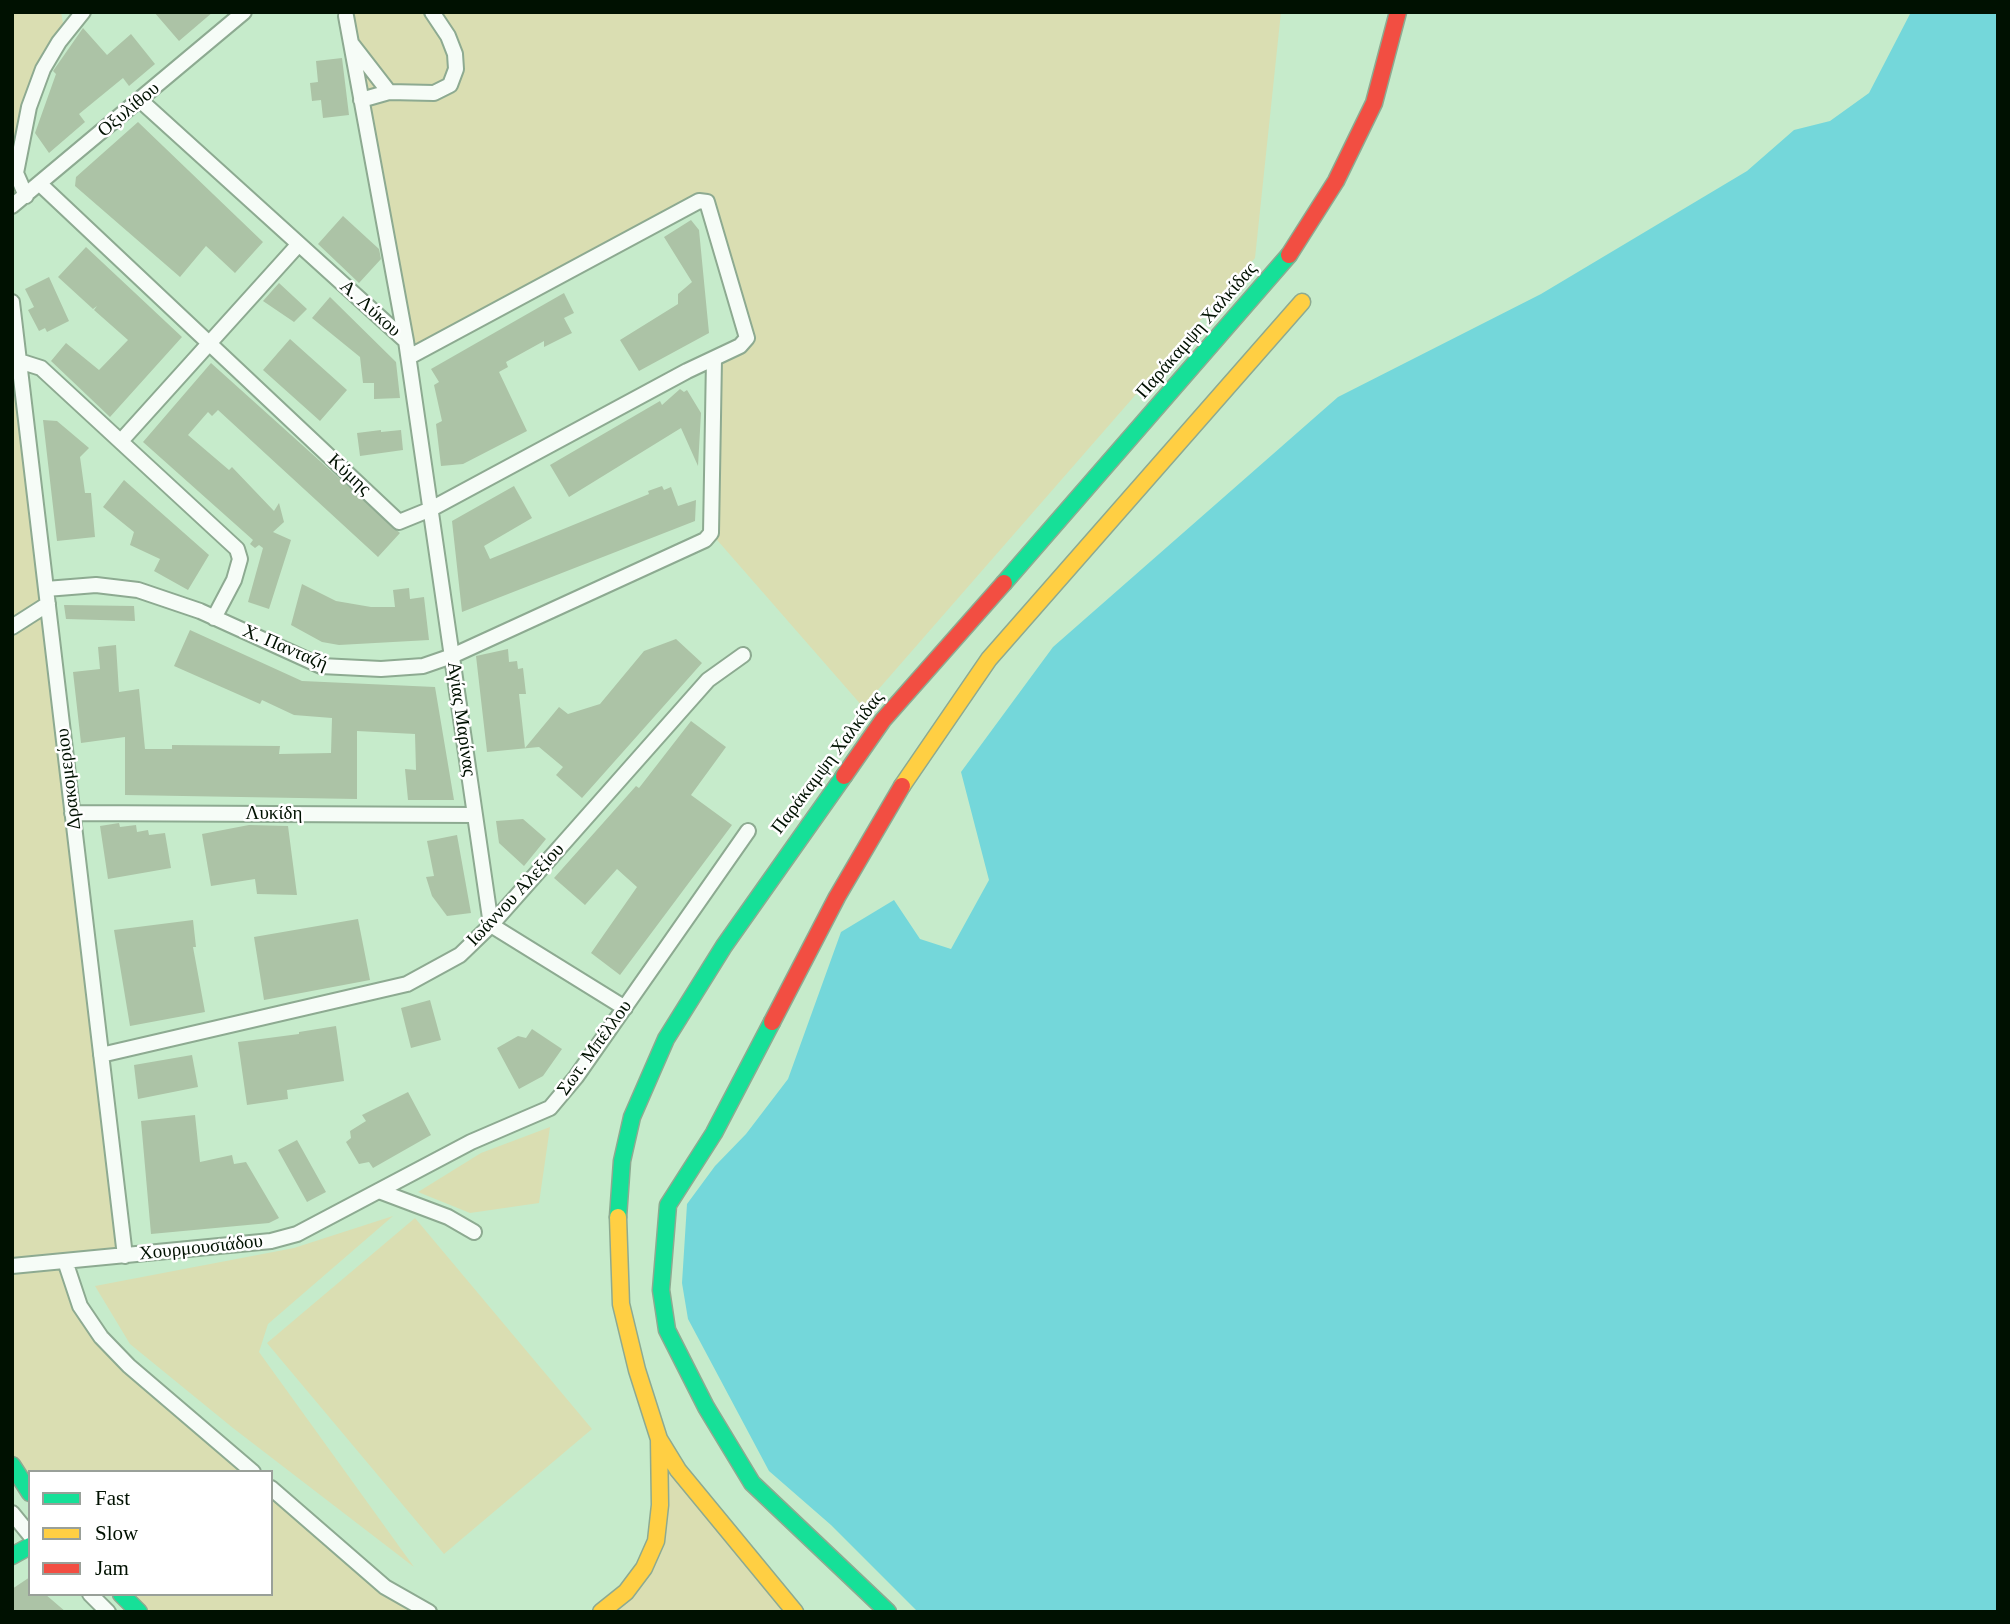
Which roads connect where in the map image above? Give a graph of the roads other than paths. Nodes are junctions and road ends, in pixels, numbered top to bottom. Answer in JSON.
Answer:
{"nodes":[{"id":1,"x":83,"y":12,"type":"edge"},
{"id":2,"x":1398,"y":12,"type":"edge"},
{"id":3,"x":242,"y":13,"type":"edge"},
{"id":4,"x":433,"y":13,"type":"edge"},
{"id":5,"x":346,"y":16,"type":"dead end"},
{"id":6,"x":351,"y":43,"type":"junction"},
{"id":7,"x":389,"y":92,"type":"junction"},
{"id":8,"x":361,"y":100,"type":"junction"},
{"id":9,"x":141,"y":101,"type":"junction"},
{"id":10,"x":40,"y":184,"type":"junction"},
{"id":11,"x":26,"y":195,"type":"junction"},
{"id":12,"x":699,"y":201,"type":"joint"},
{"id":13,"x":12,"y":206,"type":"edge"},
{"id":14,"x":298,"y":245,"type":"junction"},
{"id":15,"x":12,"y":302,"type":"edge"},
{"id":16,"x":1302,"y":302,"type":"dead end"},
{"id":17,"x":406,"y":341,"type":"junction"},
{"id":18,"x":207,"y":344,"type":"junction"},
{"id":19,"x":409,"y":357,"type":"junction"},
{"id":20,"x":714,"y":359,"type":"junction"},
{"id":21,"x":19,"y":361,"type":"junction"},
{"id":22,"x":121,"y":441,"type":"junction"},
{"id":23,"x":431,"y":509,"type":"junction"},
{"id":24,"x":47,"y":597,"type":"junction"},
{"id":25,"x":214,"y":618,"type":"junction"},
{"id":26,"x":12,"y":627,"type":"edge"},
{"id":27,"x":743,"y":655,"type":"dead end"},
{"id":28,"x":452,"y":656,"type":"junction"},
{"id":29,"x":72,"y":813,"type":"junction"},
{"id":30,"x":475,"y":815,"type":"junction"},
{"id":31,"x":748,"y":831,"type":"dead end"},
{"id":32,"x":491,"y":925,"type":"junction"},
{"id":33,"x":625,"y":1008,"type":"junction"},
{"id":34,"x":101,"y":1055,"type":"junction"},
{"id":35,"x":379,"y":1191,"type":"junction"},
{"id":36,"x":474,"y":1232,"type":"dead end"},
{"id":37,"x":125,"y":1256,"type":"junction"},
{"id":38,"x":65,"y":1261,"type":"junction"},
{"id":39,"x":12,"y":1266,"type":"edge"},
{"id":40,"x":659,"y":1439,"type":"junction"},
{"id":41,"x":12,"y":1465,"type":"edge"},
{"id":42,"x":251,"y":1470,"type":"edge"},
{"id":43,"x":28,"y":1490,"type":"edge"},
{"id":44,"x":273,"y":1490,"type":"edge"},
{"id":45,"x":12,"y":1513,"type":"edge"},
{"id":46,"x":28,"y":1533,"type":"edge"},
{"id":47,"x":28,"y":1547,"type":"edge"},
{"id":48,"x":12,"y":1556,"type":"edge"},
{"id":49,"x":92,"y":1596,"type":"edge"},
{"id":50,"x":123,"y":1596,"type":"edge"},
{"id":51,"x":430,"y":1611,"type":"edge"},
{"id":52,"x":108,"y":1612,"type":"edge"},
{"id":53,"x":139,"y":1612,"type":"edge"},
{"id":54,"x":601,"y":1612,"type":"edge"},
{"id":55,"x":794,"y":1612,"type":"edge"},
{"id":56,"x":888,"y":1612,"type":"edge"}],
"edges":[{"from":1,"to":11,"type":"street"},
{"from":2,"to":40,"type":"main road","name":"Παράκαμψη Χαλκίδας"},
{"from":3,"to":9,"type":"street","name":"Οξυλίθου"},
{"from":4,"to":7,"type":"street"},
{"from":5,"to":6,"type":"street"},
{"from":6,"to":7,"type":"street"},
{"from":6,"to":8,"type":"street"},
{"from":7,"to":8,"type":"street"},
{"from":8,"to":17,"type":"street"},
{"from":9,"to":10,"type":"street","name":"Οξυλίθου"},
{"from":9,"to":14,"type":"street","name":"Α. Λύκου"},
{"from":10,"to":11,"type":"street","name":"Οξυλίθου"},
{"from":10,"to":18,"type":"street","name":"Κύμης"},
{"from":11,"to":13,"type":"street","name":"Οξυλίθου"},
{"from":12,"to":19,"type":"street","name":"Α. Λύκου"},
{"from":12,"to":20,"type":"street","name":"Κύμης"},
{"from":14,"to":17,"type":"street","name":"Α. Λύκου"},
{"from":14,"to":18,"type":"street"},
{"from":15,"to":21,"type":"street","name":"Δρακομερίου"},
{"from":16,"to":56,"type":"main road"},
{"from":17,"to":19,"type":"street","name":"Α. Λύκου"},
{"from":18,"to":22,"type":"street"},
{"from":18,"to":23,"type":"street","name":"Κύμης"},
{"from":19,"to":23,"type":"street","name":"Αγίας Μαρίνας"},
{"from":20,"to":23,"type":"street","name":"Κύμης"},
{"from":20,"to":28,"type":"street","name":"Χ. Πανταζή"},
{"from":21,"to":22,"type":"street"},
{"from":21,"to":24,"type":"street","name":"Δρακομερίου"},
{"from":22,"to":25,"type":"street"},
{"from":23,"to":28,"type":"street","name":"Αγίας Μαρίνας"},
{"from":24,"to":25,"type":"street","name":"Χ. Πανταζή"},
{"from":24,"to":26,"type":"street"},
{"from":24,"to":29,"type":"street","name":"Δρακομερίου"},
{"from":25,"to":28,"type":"street","name":"Χ. Πανταζή"},
{"from":27,"to":32,"type":"street","name":"Ιωάννου Αλεξίου"},
{"from":28,"to":30,"type":"street","name":"Αγίας Μαρίνας"},
{"from":29,"to":30,"type":"street","name":"Λυκίδη"},
{"from":29,"to":34,"type":"street","name":"Δρακομερίου"},
{"from":30,"to":32,"type":"street","name":"Αγίας Μαρίνας"},
{"from":31,"to":33,"type":"street","name":"Σωτ. Μπέλλου"},
{"from":32,"to":33,"type":"street"},
{"from":32,"to":34,"type":"street","name":"Ιωάννου Αλεξίου"},
{"from":33,"to":35,"type":"street","name":"Σωτ. Μπέλλου"},
{"from":34,"to":37,"type":"street","name":"Δρακομερίου"},
{"from":35,"to":36,"type":"street"},
{"from":35,"to":37,"type":"street","name":"Χουρμουσιάδου"},
{"from":37,"to":38,"type":"street","name":"Χουρμουσιάδου"},
{"from":38,"to":39,"type":"street","name":"Χουρμουσιάδου"},
{"from":38,"to":42,"type":"street"},
{"from":40,"to":54,"type":"main road"},
{"from":40,"to":55,"type":"main road","name":"Παράκαμψη Χαλκίδας"},
{"from":41,"to":43,"type":"main road"},
{"from":44,"to":51,"type":"street"},
{"from":45,"to":46,"type":"street"},
{"from":47,"to":48,"type":"main road"},
{"from":49,"to":52,"type":"street"},
{"from":50,"to":53,"type":"main road"}]}
